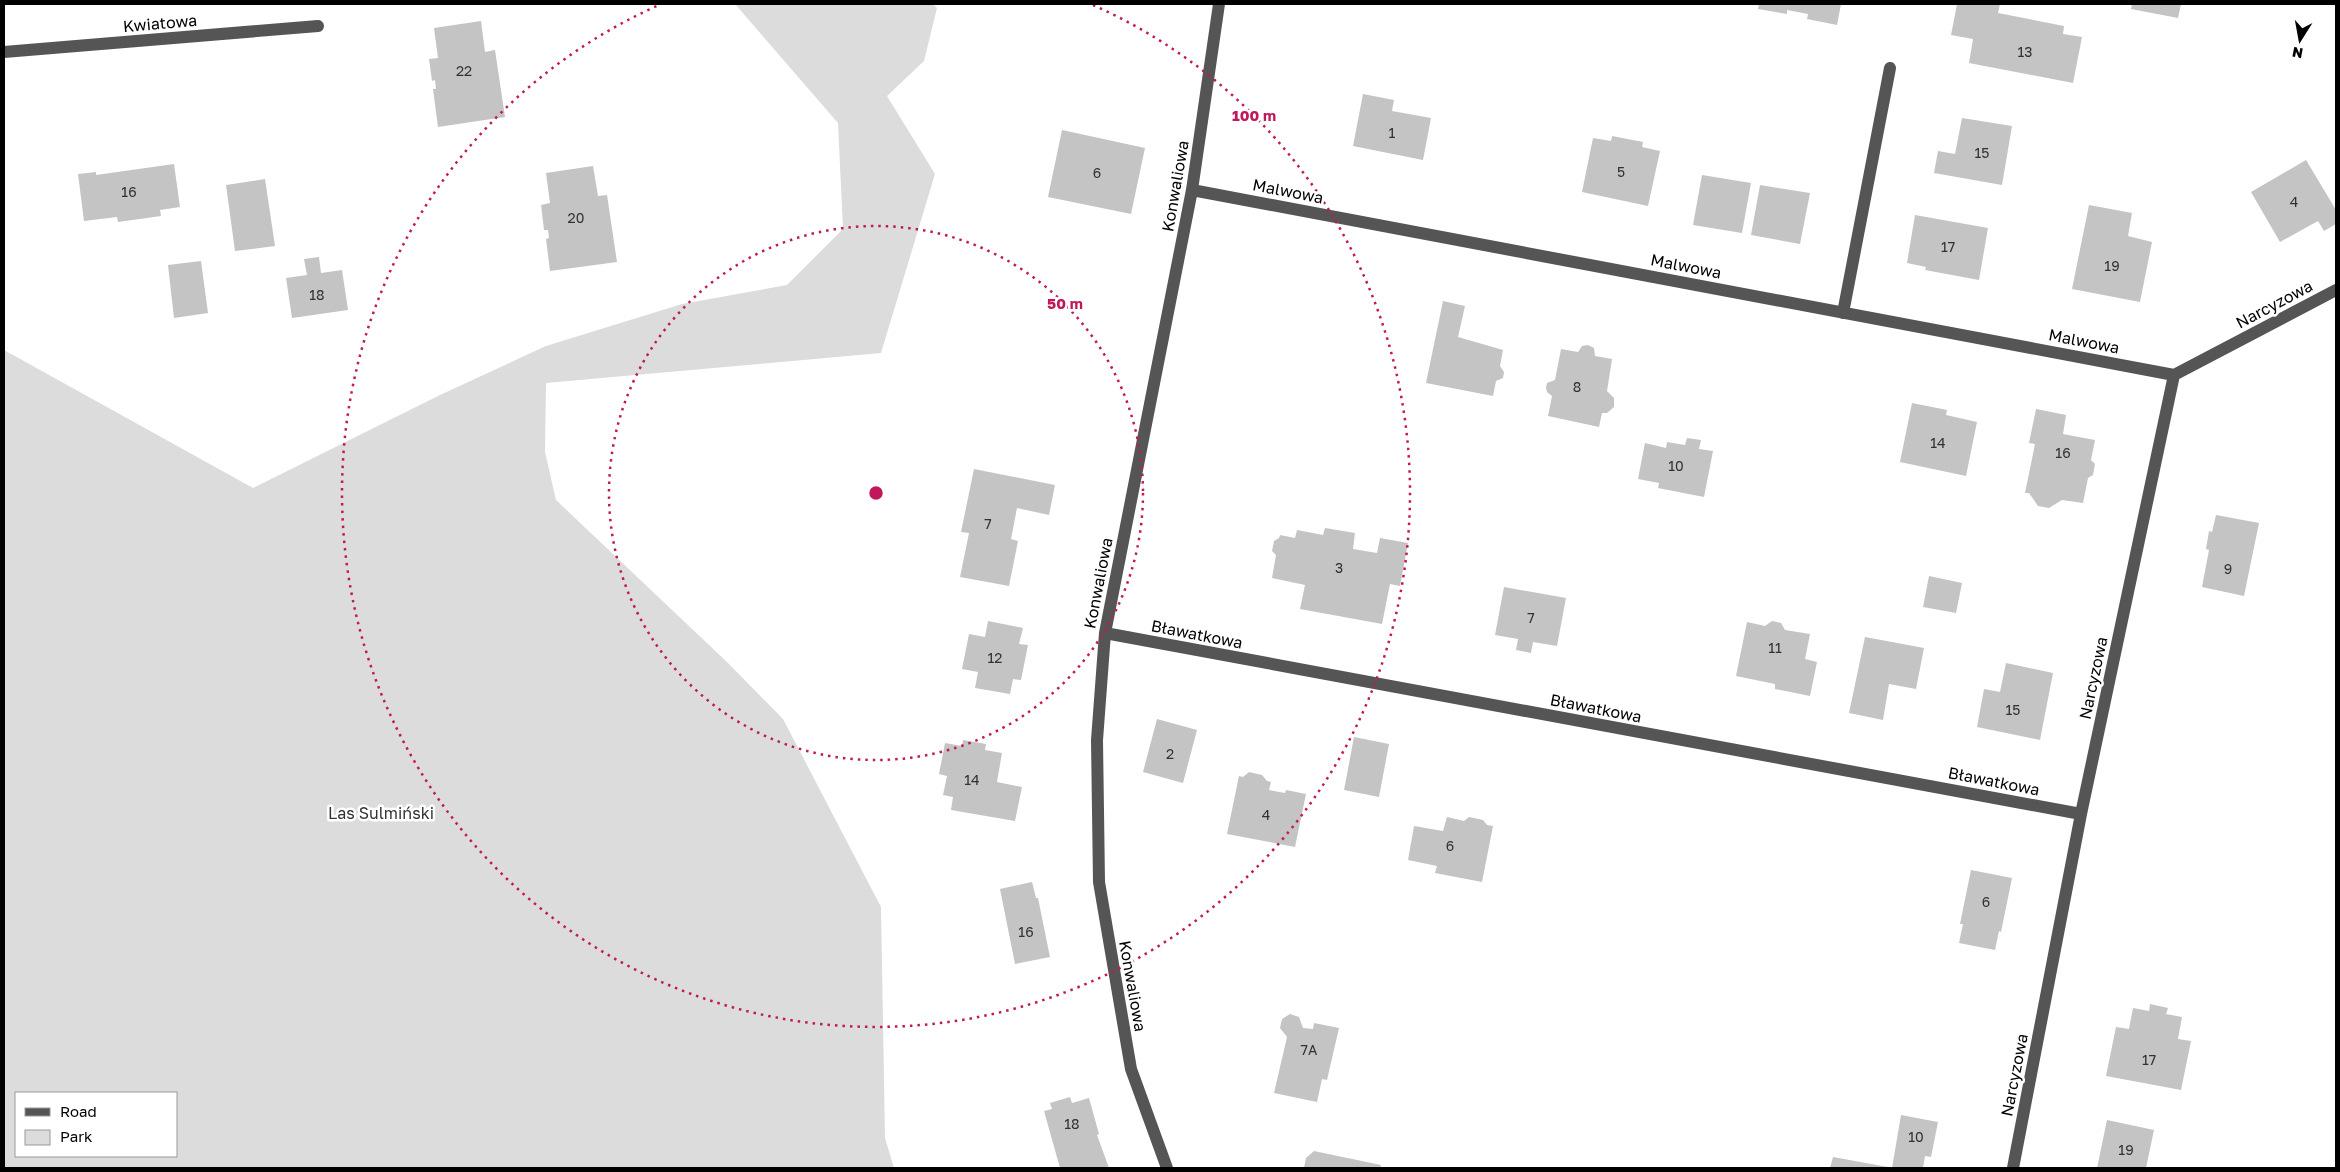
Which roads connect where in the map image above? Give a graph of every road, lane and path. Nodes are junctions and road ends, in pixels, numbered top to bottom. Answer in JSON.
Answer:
{"nodes":[{"id":1,"x":1219,"y":4,"type":"edge"},
{"id":2,"x":318,"y":26,"type":"dead end"},
{"id":3,"x":4,"y":52,"type":"edge"},
{"id":4,"x":1890,"y":68,"type":"dead end"},
{"id":5,"x":1192,"y":190,"type":"junction"},
{"id":6,"x":2336,"y":290,"type":"edge"},
{"id":7,"x":1843,"y":312,"type":"junction"},
{"id":8,"x":2174,"y":375,"type":"junction"},
{"id":9,"x":1105,"y":633,"type":"junction"},
{"id":10,"x":2081,"y":814,"type":"junction"},
{"id":11,"x":1167,"y":1168,"type":"edge"},
{"id":12,"x":2013,"y":1168,"type":"edge"}],
"edges":[{"from":1,"to":5,"type":"street","name":"Konwaliowa"},
{"from":2,"to":3,"type":"street","name":"Kwiatowa"},
{"from":4,"to":7,"type":"street"},
{"from":5,"to":7,"type":"street","name":"Malwowa"},
{"from":5,"to":9,"type":"street","name":"Konwaliowa"},
{"from":6,"to":8,"type":"street","name":"Narcyzowa"},
{"from":7,"to":8,"type":"street","name":"Malwowa"},
{"from":8,"to":10,"type":"street","name":"Narcyzowa"},
{"from":9,"to":10,"type":"street","name":"Bławatkowa"},
{"from":9,"to":11,"type":"street","name":"Konwaliowa"},
{"from":10,"to":12,"type":"street","name":"Narcyzowa"}]}
